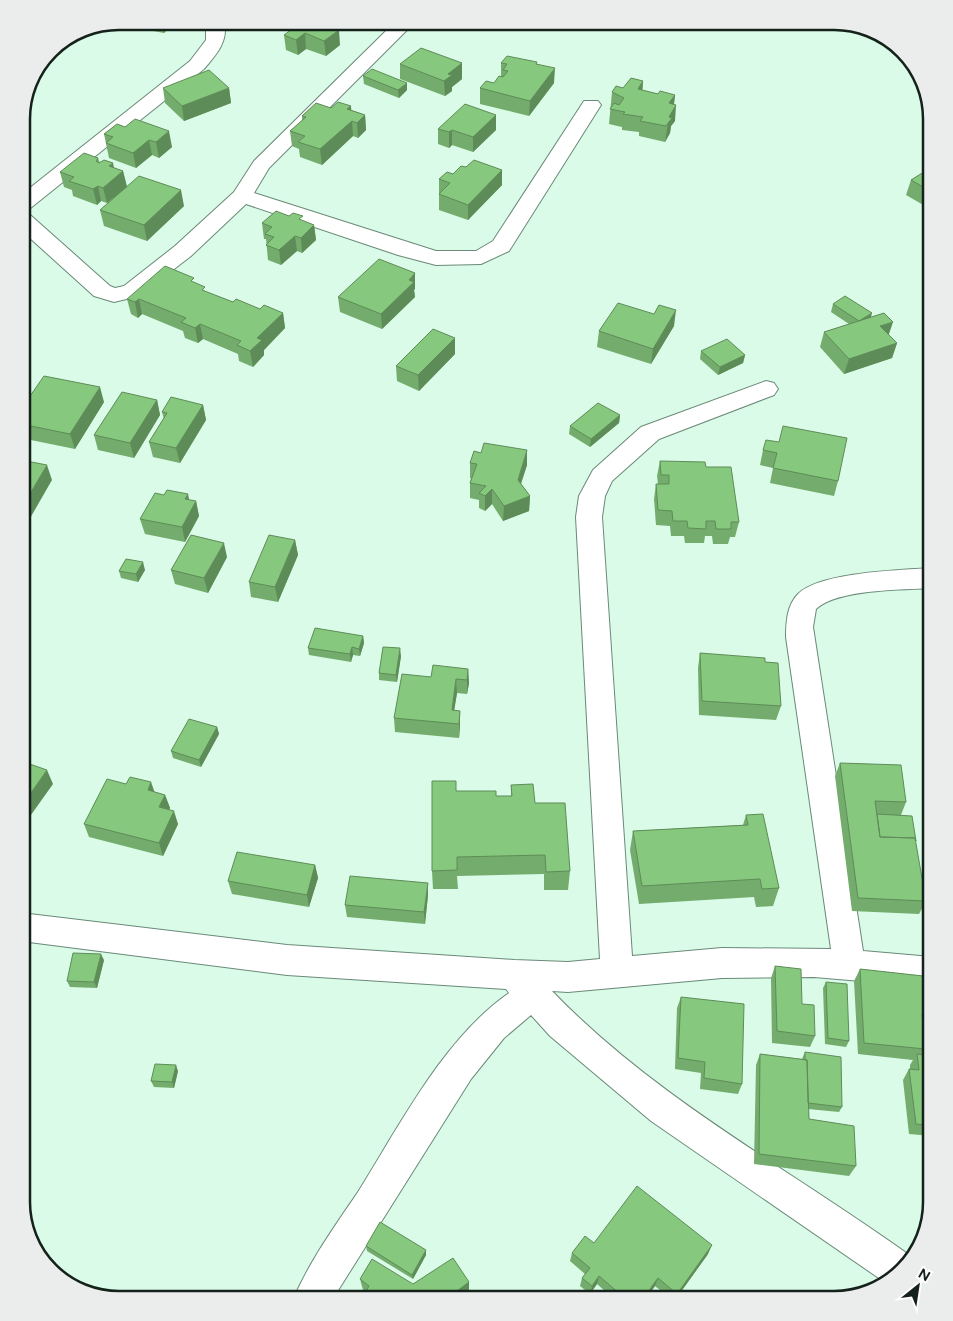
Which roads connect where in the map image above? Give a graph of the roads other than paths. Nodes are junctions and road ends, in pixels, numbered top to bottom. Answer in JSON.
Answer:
{"nodes":[{"id":1,"x":218,"y":30,"type":"edge"},
{"id":2,"x":398,"y":30,"type":"edge"},
{"id":3,"x":591,"y":105,"type":"dead end"},
{"id":4,"x":242,"y":196,"type":"junction"},
{"id":5,"x":30,"y":200,"type":"edge"},
{"id":6,"x":30,"y":225,"type":"edge"},
{"id":7,"x":766,"y":389,"type":"dead end"},
{"id":8,"x":923,"y":579,"type":"edge"},
{"id":9,"x":30,"y":928,"type":"edge"},
{"id":10,"x":849,"y":965,"type":"junction"},
{"id":11,"x":923,"y":971,"type":"edge"},
{"id":12,"x":617,"y":972,"type":"junction"},
{"id":13,"x":524,"y":985,"type":"junction"},
{"id":14,"x":893,"y":1266,"type":"edge"},
{"id":15,"x":316,"y":1291,"type":"edge"}],
"edges":[{"from":1,"to":5,"type":"street"},
{"from":2,"to":4,"type":"street"},
{"from":3,"to":4,"type":"street"},
{"from":4,"to":6,"type":"street"},
{"from":7,"to":12,"type":"street"},
{"from":8,"to":10,"type":"street"},
{"from":9,"to":13,"type":"street"},
{"from":10,"to":11,"type":"street"},
{"from":10,"to":12,"type":"street"},
{"from":12,"to":13,"type":"street"},
{"from":13,"to":14,"type":"street"},
{"from":13,"to":15,"type":"street"}]}
